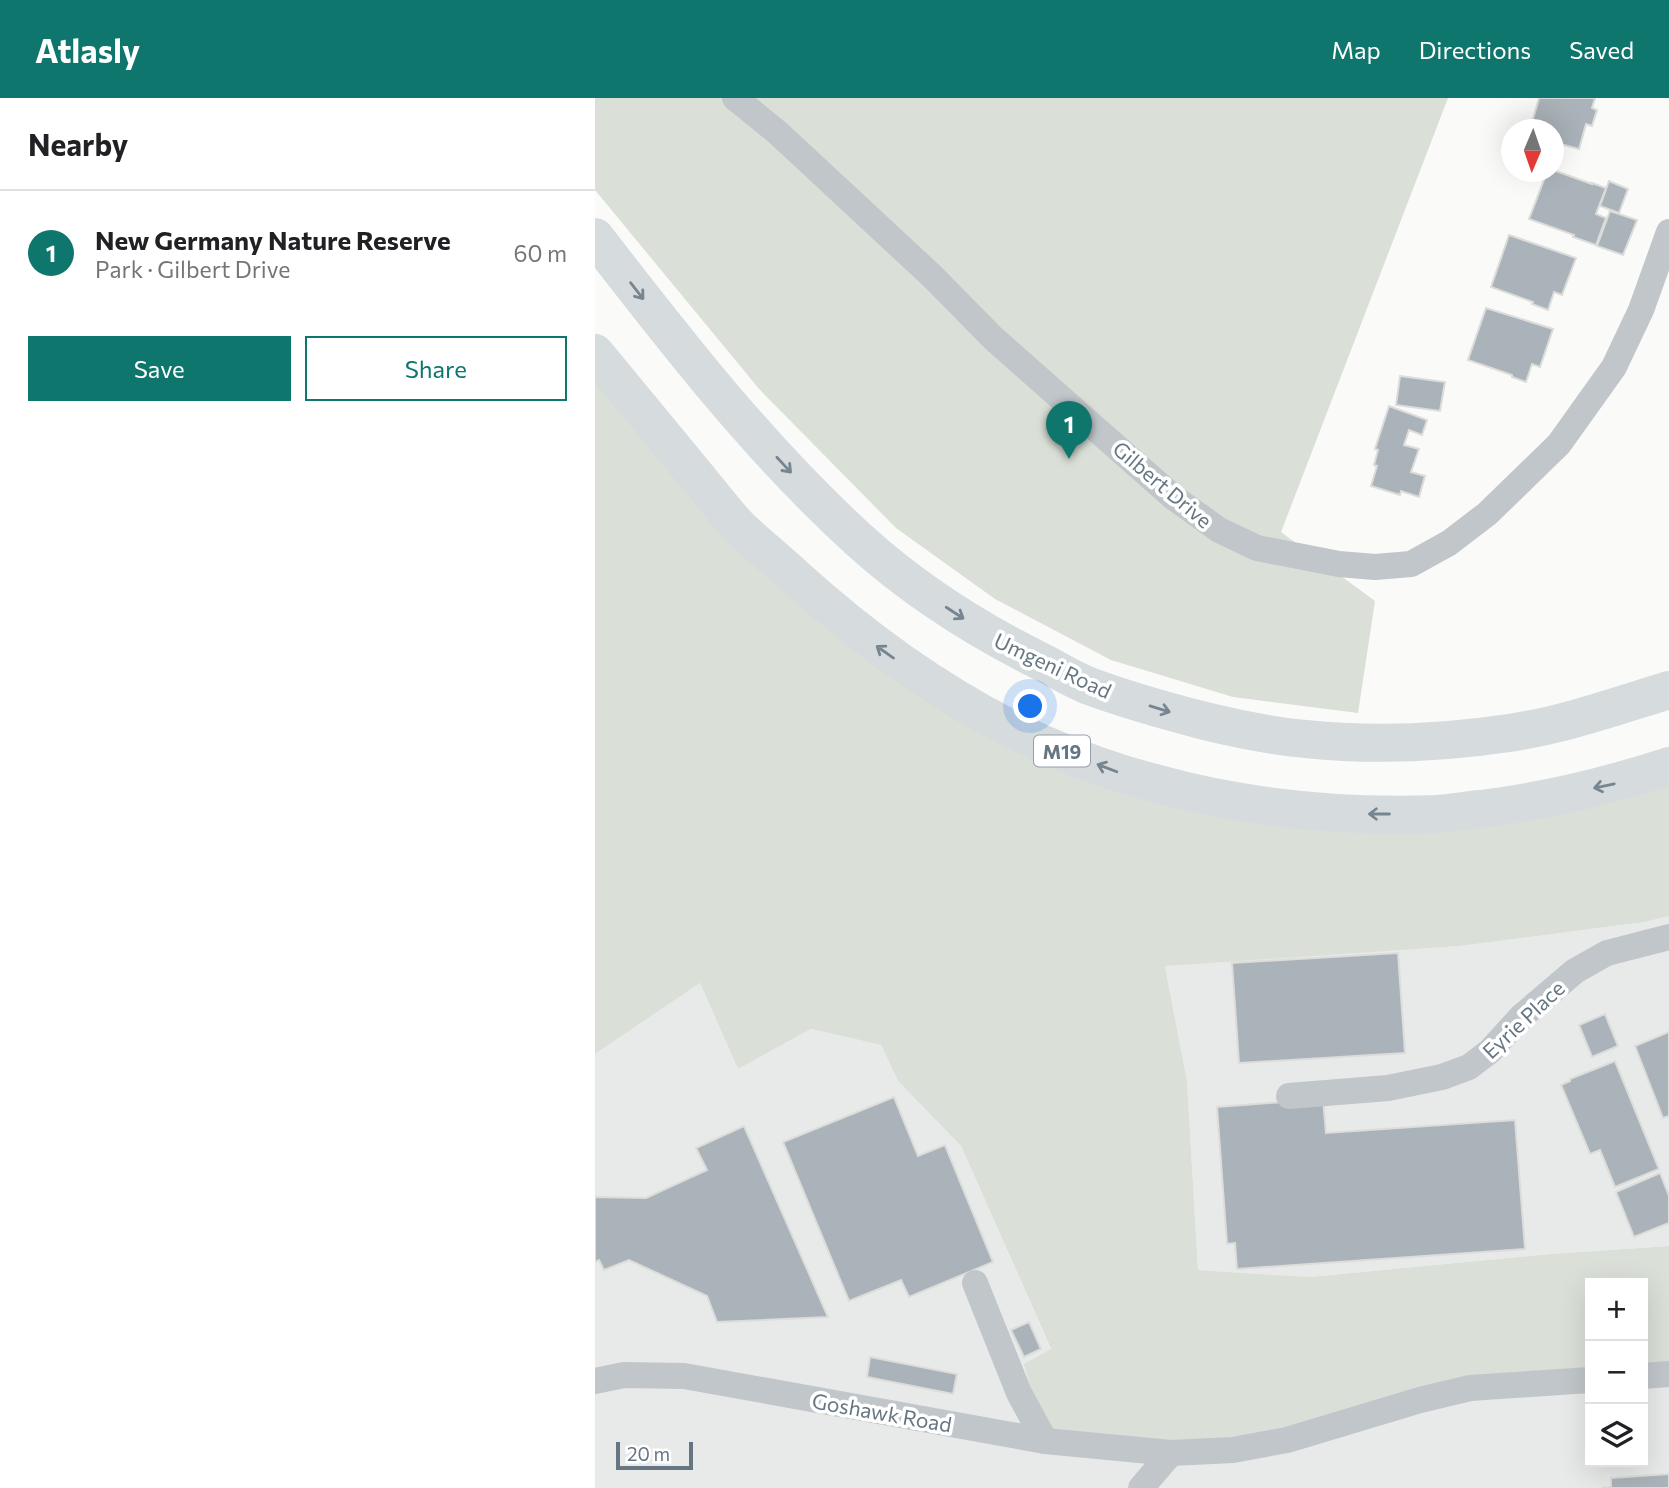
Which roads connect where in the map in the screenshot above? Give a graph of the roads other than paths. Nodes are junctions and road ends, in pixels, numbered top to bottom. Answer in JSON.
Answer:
{"nodes":[{"id":1,"x":735,"y":98,"type":"edge"},
{"id":2,"x":1669,"y":232,"type":"edge"},
{"id":3,"x":595,"y":237,"type":"edge"},
{"id":4,"x":595,"y":353,"type":"edge"},
{"id":5,"x":1669,"y":690,"type":"edge"},
{"id":6,"x":1669,"y":765,"type":"edge"},
{"id":7,"x":1669,"y":937,"type":"edge"},
{"id":8,"x":1289,"y":1096,"type":"dead end"},
{"id":9,"x":975,"y":1283,"type":"dead end"},
{"id":10,"x":1669,"y":1374,"type":"edge"},
{"id":11,"x":1648,"y":1376,"type":"edge"},
{"id":12,"x":1585,"y":1380,"type":"edge"},
{"id":13,"x":595,"y":1381,"type":"edge"},
{"id":14,"x":1045,"y":1441,"type":"junction"},
{"id":15,"x":1171,"y":1452,"type":"junction"},
{"id":16,"x":1141,"y":1488,"type":"edge"}],
"edges":[{"from":1,"to":2,"type":"street","name":"Gilbert Drive"},
{"from":3,"to":5,"type":"highway","name":"Umgeni Road","one_way":true},
{"from":6,"to":4,"type":"highway","number":"M19","one_way":true},
{"from":7,"to":8,"type":"street","name":"Eyrie Place"},
{"from":9,"to":14,"type":"street"},
{"from":10,"to":11,"type":"street"},
{"from":12,"to":15,"type":"street","name":"Goshawk Road"},
{"from":13,"to":14,"type":"street","name":"Goshawk Road"},
{"from":14,"to":15,"type":"street","name":"Goshawk Road"},
{"from":15,"to":16,"type":"street"}]}
